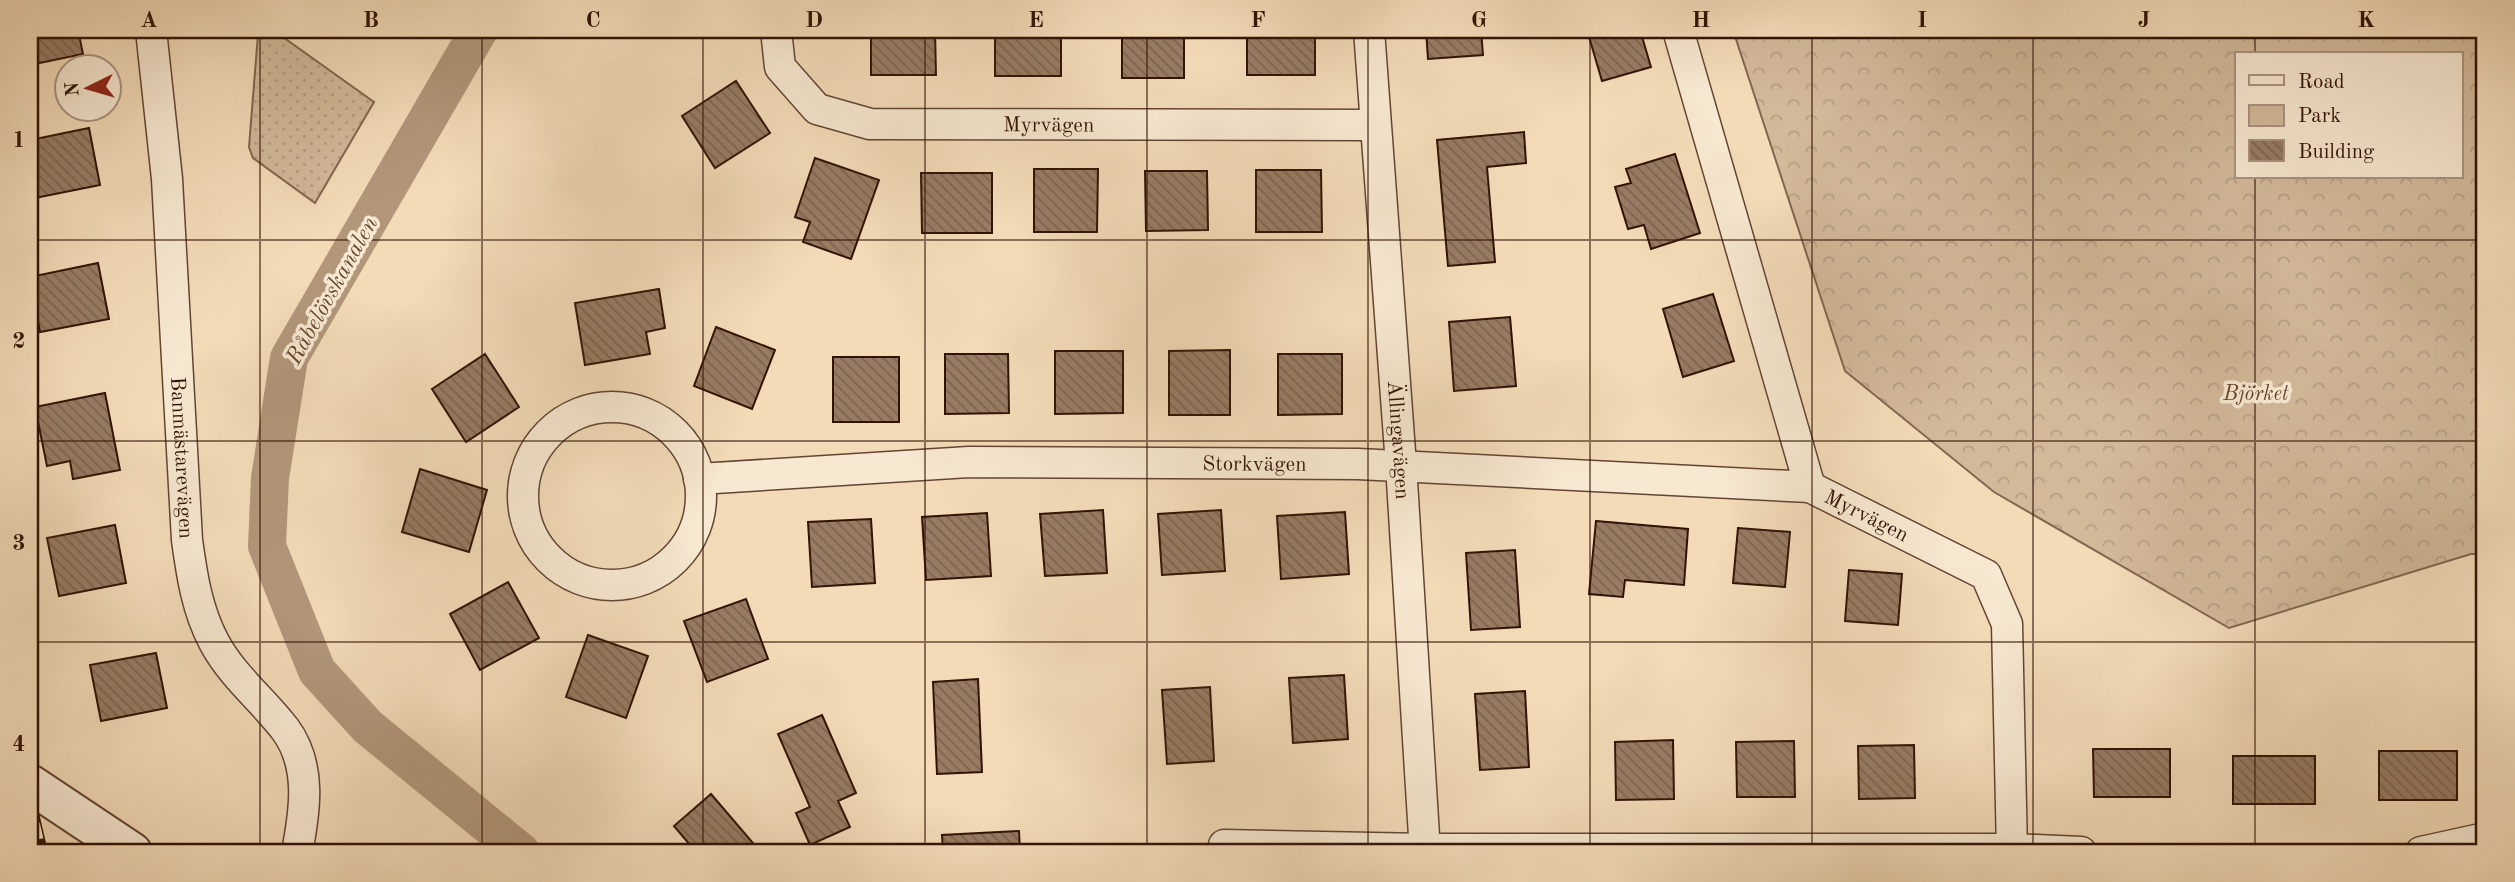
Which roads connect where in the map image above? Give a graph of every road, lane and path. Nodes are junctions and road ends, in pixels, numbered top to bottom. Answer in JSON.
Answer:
{"nodes":[{"id":1,"x":151,"y":30,"type":"edge"},
{"id":2,"x":776,"y":30,"type":"edge"},
{"id":3,"x":1368,"y":30,"type":"edge"},
{"id":4,"x":1678,"y":30,"type":"edge"},
{"id":5,"x":1375,"y":125,"type":"junction"},
{"id":6,"x":1401,"y":465,"type":"junction"},
{"id":7,"x":699,"y":479,"type":"junction"},
{"id":8,"x":1810,"y":487,"type":"junction"},
{"id":9,"x":30,"y":784,"type":"edge"},
{"id":10,"x":2485,"y":838,"type":"edge"},
{"id":11,"x":1224,"y":845,"type":"dead end"},
{"id":12,"x":1425,"y":850,"type":"edge"},
{"id":13,"x":2012,"y":851,"type":"edge"},
{"id":14,"x":132,"y":852,"type":"edge"},
{"id":15,"x":297,"y":852,"type":"edge"},
{"id":16,"x":2081,"y":852,"type":"edge"},
{"id":17,"x":2421,"y":852,"type":"edge"}],
"edges":[{"from":1,"to":15,"type":"street","name":"Banmästarevägen"},
{"from":2,"to":5,"type":"street","name":"Myrvägen"},
{"from":3,"to":5,"type":"street","name":"Ällingavägen"},
{"from":4,"to":8,"type":"street","name":"Myrvägen"},
{"from":5,"to":6,"type":"street","name":"Ällingavägen"},
{"from":6,"to":7,"type":"street","name":"Storkvägen"},
{"from":6,"to":8,"type":"street","name":"Storkvägen"},
{"from":6,"to":12,"type":"street","name":"Ällingavägen"},
{"from":7,"to":7,"type":"street"},
{"from":8,"to":13,"type":"street","name":"Myrvägen"},
{"from":9,"to":14,"type":"street"},
{"from":10,"to":17,"type":"street"},
{"from":11,"to":12,"type":"street"},
{"from":12,"to":13,"type":"street"},
{"from":13,"to":16,"type":"street"}]}
